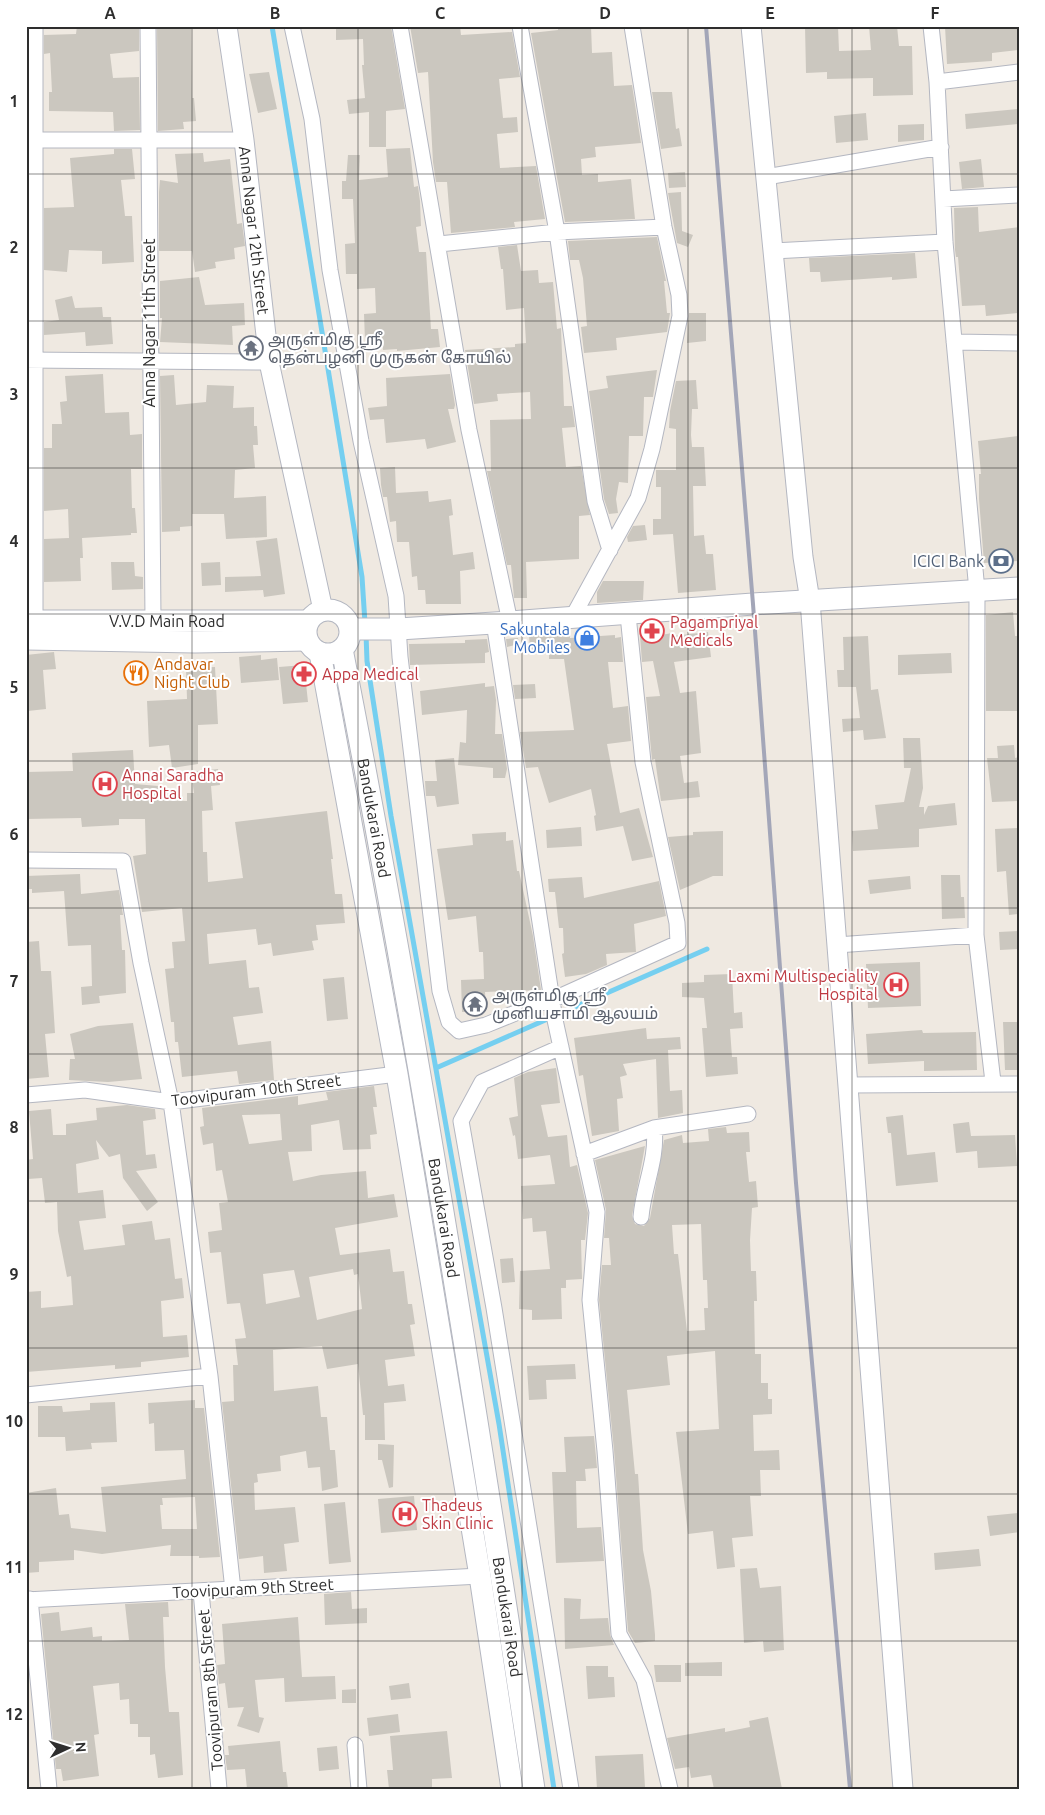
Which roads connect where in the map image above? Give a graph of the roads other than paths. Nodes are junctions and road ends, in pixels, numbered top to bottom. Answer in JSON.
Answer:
{"nodes":[{"id":1,"x":35,"y":26,"type":"edge"},
{"id":2,"x":148,"y":26,"type":"edge"},
{"id":3,"x":227,"y":26,"type":"edge"},
{"id":4,"x":292,"y":26,"type":"edge"},
{"id":5,"x":400,"y":26,"type":"edge"},
{"id":6,"x":520,"y":26,"type":"edge"},
{"id":7,"x":632,"y":26,"type":"edge"},
{"id":8,"x":751,"y":26,"type":"edge"},
{"id":9,"x":931,"y":26,"type":"edge"},
{"id":10,"x":1019,"y":72,"type":"edge"},
{"id":11,"x":937,"y":82,"type":"junction"},
{"id":12,"x":31,"y":140,"type":"edge"},
{"id":13,"x":148,"y":140,"type":"junction"},
{"id":14,"x":244,"y":140,"type":"junction"},
{"id":15,"x":941,"y":146,"type":"junction"},
{"id":16,"x":766,"y":177,"type":"junction"},
{"id":17,"x":1019,"y":195,"type":"edge"},
{"id":18,"x":943,"y":199,"type":"junction"},
{"id":19,"x":664,"y":227,"type":"junction"},
{"id":20,"x":556,"y":232,"type":"junction"},
{"id":21,"x":945,"y":242,"type":"junction"},
{"id":22,"x":439,"y":244,"type":"junction"},
{"id":23,"x":773,"y":252,"type":"junction"},
{"id":24,"x":954,"y":342,"type":"junction"},
{"id":25,"x":1019,"y":343,"type":"edge"},
{"id":26,"x":30,"y":360,"type":"edge"},
{"id":27,"x":149,"y":361,"type":"junction"},
{"id":28,"x":269,"y":362,"type":"junction"},
{"id":29,"x":610,"y":550,"type":"junction"},
{"id":30,"x":1019,"y":588,"type":"edge"},
{"id":31,"x":977,"y":591,"type":"junction"},
{"id":32,"x":810,"y":601,"type":"junction"},
{"id":33,"x":628,"y":615,"type":"junction"},
{"id":34,"x":572,"y":618,"type":"junction"},
{"id":35,"x":152,"y":620,"type":"junction"},
{"id":36,"x":502,"y":622,"type":"junction"},
{"id":37,"x":29,"y":627,"type":"edge"},
{"id":38,"x":354,"y":629,"type":"junction"},
{"id":39,"x":390,"y":629,"type":"junction"},
{"id":40,"x":315,"y":631,"type":"junction"},
{"id":41,"x":342,"y":649,"type":"junction"},
{"id":42,"x":26,"y":860,"type":"edge"},
{"id":43,"x":976,"y":935,"type":"junction"},
{"id":44,"x":837,"y":945,"type":"junction"},
{"id":45,"x":554,"y":1009,"type":"junction"},
{"id":46,"x":561,"y":1047,"type":"junction"},
{"id":47,"x":396,"y":1074,"type":"junction"},
{"id":48,"x":992,"y":1082,"type":"junction"},
{"id":49,"x":1019,"y":1084,"type":"edge"},
{"id":50,"x":849,"y":1085,"type":"junction"},
{"id":51,"x":26,"y":1095,"type":"edge"},
{"id":52,"x":170,"y":1102,"type":"junction"},
{"id":53,"x":748,"y":1114,"type":"dead end"},
{"id":54,"x":654,"y":1128,"type":"junction"},
{"id":55,"x":584,"y":1154,"type":"junction"},
{"id":56,"x":641,"y":1217,"type":"dead end"},
{"id":57,"x":210,"y":1376,"type":"junction"},
{"id":58,"x":26,"y":1395,"type":"edge"},
{"id":59,"x":480,"y":1576,"type":"junction"},
{"id":60,"x":233,"y":1590,"type":"junction"},
{"id":61,"x":201,"y":1591,"type":"junction"},
{"id":62,"x":28,"y":1600,"type":"edge"},
{"id":63,"x":355,"y":1745,"type":"dead end"},
{"id":64,"x":49,"y":1789,"type":"edge"},
{"id":65,"x":219,"y":1789,"type":"edge"},
{"id":66,"x":360,"y":1789,"type":"edge"},
{"id":67,"x":512,"y":1789,"type":"edge"},
{"id":68,"x":534,"y":1789,"type":"edge"},
{"id":69,"x":571,"y":1789,"type":"edge"},
{"id":70,"x":670,"y":1789,"type":"edge"},
{"id":71,"x":903,"y":1789,"type":"edge"}],
"edges":[{"from":1,"to":12,"type":"street"},
{"from":2,"to":13,"type":"street","name":"Anna Nagar 11th Street"},
{"from":3,"to":14,"type":"street","name":"Anna Nagar 12th Street"},
{"from":4,"to":39,"type":"street"},
{"from":5,"to":22,"type":"street"},
{"from":6,"to":20,"type":"street"},
{"from":7,"to":19,"type":"street"},
{"from":8,"to":16,"type":"street"},
{"from":9,"to":11,"type":"street"},
{"from":10,"to":11,"type":"street"},
{"from":11,"to":15,"type":"street"},
{"from":12,"to":13,"type":"street"},
{"from":12,"to":26,"type":"street"},
{"from":13,"to":14,"type":"street"},
{"from":13,"to":27,"type":"street","name":"Anna Nagar 11th Street"},
{"from":14,"to":28,"type":"street","name":"Anna Nagar 12th Street"},
{"from":15,"to":16,"type":"street"},
{"from":15,"to":18,"type":"street"},
{"from":16,"to":23,"type":"street"},
{"from":17,"to":18,"type":"street"},
{"from":18,"to":21,"type":"street"},
{"from":19,"to":20,"type":"street"},
{"from":19,"to":29,"type":"street"},
{"from":20,"to":22,"type":"street"},
{"from":20,"to":29,"type":"street"},
{"from":21,"to":23,"type":"street"},
{"from":21,"to":24,"type":"street"},
{"from":22,"to":36,"type":"street"},
{"from":23,"to":32,"type":"street"},
{"from":24,"to":25,"type":"street"},
{"from":24,"to":31,"type":"street"},
{"from":26,"to":27,"type":"street"},
{"from":26,"to":37,"type":"street"},
{"from":27,"to":28,"type":"street"},
{"from":27,"to":35,"type":"street","name":"Anna Nagar 11th Street"},
{"from":28,"to":40,"type":"street","name":"Anna Nagar 12th Street"},
{"from":29,"to":34,"type":"street"},
{"from":30,"to":31,"type":"main road"},
{"from":31,"to":32,"type":"main road"},
{"from":31,"to":43,"type":"street"},
{"from":32,"to":33,"type":"main road"},
{"from":32,"to":44,"type":"street"},
{"from":33,"to":34,"type":"main road"},
{"from":33,"to":45,"type":"street"},
{"from":34,"to":36,"type":"main road"},
{"from":35,"to":37,"type":"main road","name":"V.V.D Main Road"},
{"from":35,"to":40,"type":"main road","name":"V.V.D Main Road"},
{"from":36,"to":39,"type":"main road"},
{"from":36,"to":45,"type":"street"},
{"from":37,"to":40,"type":"main road","name":"V.V.D Main Road"},
{"from":38,"to":39,"type":"main road"},
{"from":38,"to":40,"type":"main road"},
{"from":38,"to":41,"type":"main road"},
{"from":39,"to":45,"type":"street"},
{"from":40,"to":41,"type":"main road"},
{"from":40,"to":47,"type":"main road","name":"Bandukarai Road"},
{"from":41,"to":68,"type":"main road","name":"Bandukarai Road"},
{"from":42,"to":52,"type":"street"},
{"from":43,"to":44,"type":"street"},
{"from":43,"to":48,"type":"street"},
{"from":44,"to":50,"type":"street"},
{"from":45,"to":46,"type":"street"},
{"from":46,"to":55,"type":"street"},
{"from":46,"to":69,"type":"street"},
{"from":47,"to":52,"type":"street","name":"Toovipuram 10th Street"},
{"from":47,"to":59,"type":"main road","name":"Bandukarai Road"},
{"from":48,"to":49,"type":"street"},
{"from":48,"to":50,"type":"street"},
{"from":50,"to":71,"type":"street"},
{"from":51,"to":52,"type":"street","name":"Toovipuram 10th Street"},
{"from":52,"to":57,"type":"street"},
{"from":53,"to":54,"type":"street"},
{"from":54,"to":55,"type":"street"},
{"from":54,"to":56,"type":"street"},
{"from":55,"to":70,"type":"street"},
{"from":57,"to":58,"type":"street"},
{"from":57,"to":60,"type":"street"},
{"from":59,"to":60,"type":"street","name":"Toovipuram 9th Street"},
{"from":59,"to":67,"type":"main road","name":"Bandukarai Road"},
{"from":60,"to":61,"type":"street","name":"Toovipuram 9th Street"},
{"from":61,"to":62,"type":"street","name":"Toovipuram 9th Street"},
{"from":61,"to":65,"type":"street","name":"Toovipuram 8th Street"},
{"from":62,"to":64,"type":"street"},
{"from":63,"to":66,"type":"street"}]}
